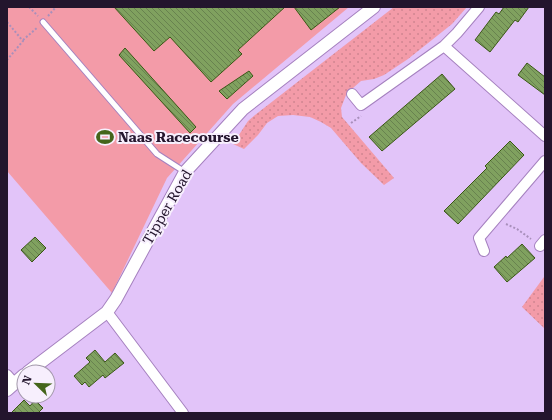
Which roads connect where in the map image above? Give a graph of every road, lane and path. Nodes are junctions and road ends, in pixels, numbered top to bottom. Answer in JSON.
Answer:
{"nodes":[{"id":1,"x":56,"y":7,"type":"edge"},
{"id":2,"x":374,"y":7,"type":"edge"},
{"id":3,"x":479,"y":7,"type":"edge"},
{"id":4,"x":7,"y":22,"type":"edge"},
{"id":5,"x":43,"y":22,"type":"joint"},
{"id":6,"x":444,"y":46,"type":"junction"},
{"id":7,"x":7,"y":60,"type":"edge"},
{"id":8,"x":352,"y":94,"type":"dead end"},
{"id":9,"x":545,"y":136,"type":"edge"},
{"id":10,"x":545,"y":161,"type":"edge"},
{"id":11,"x":185,"y":172,"type":"junction"},
{"id":12,"x":503,"y":224,"type":"dead end"},
{"id":13,"x":542,"y":243,"type":"edge"},
{"id":14,"x":484,"y":251,"type":"dead end"},
{"id":15,"x":107,"y":312,"type":"junction"},
{"id":16,"x":39,"y":364,"type":"edge"},
{"id":17,"x":183,"y":413,"type":"edge"}],
"edges":[{"from":1,"to":5,"type":"path"},
{"from":2,"to":11,"type":"street","name":"Tipper Road"},
{"from":3,"to":6,"type":"street"},
{"from":4,"to":7,"type":"path"},
{"from":5,"to":11,"type":"lane"},
{"from":6,"to":8,"type":"street"},
{"from":6,"to":9,"type":"street"},
{"from":10,"to":14,"type":"street"},
{"from":11,"to":15,"type":"street","name":"Tipper Road"},
{"from":12,"to":13,"type":"path"},
{"from":15,"to":16,"type":"street","name":"Tipper Road"},
{"from":15,"to":17,"type":"street"}]}
